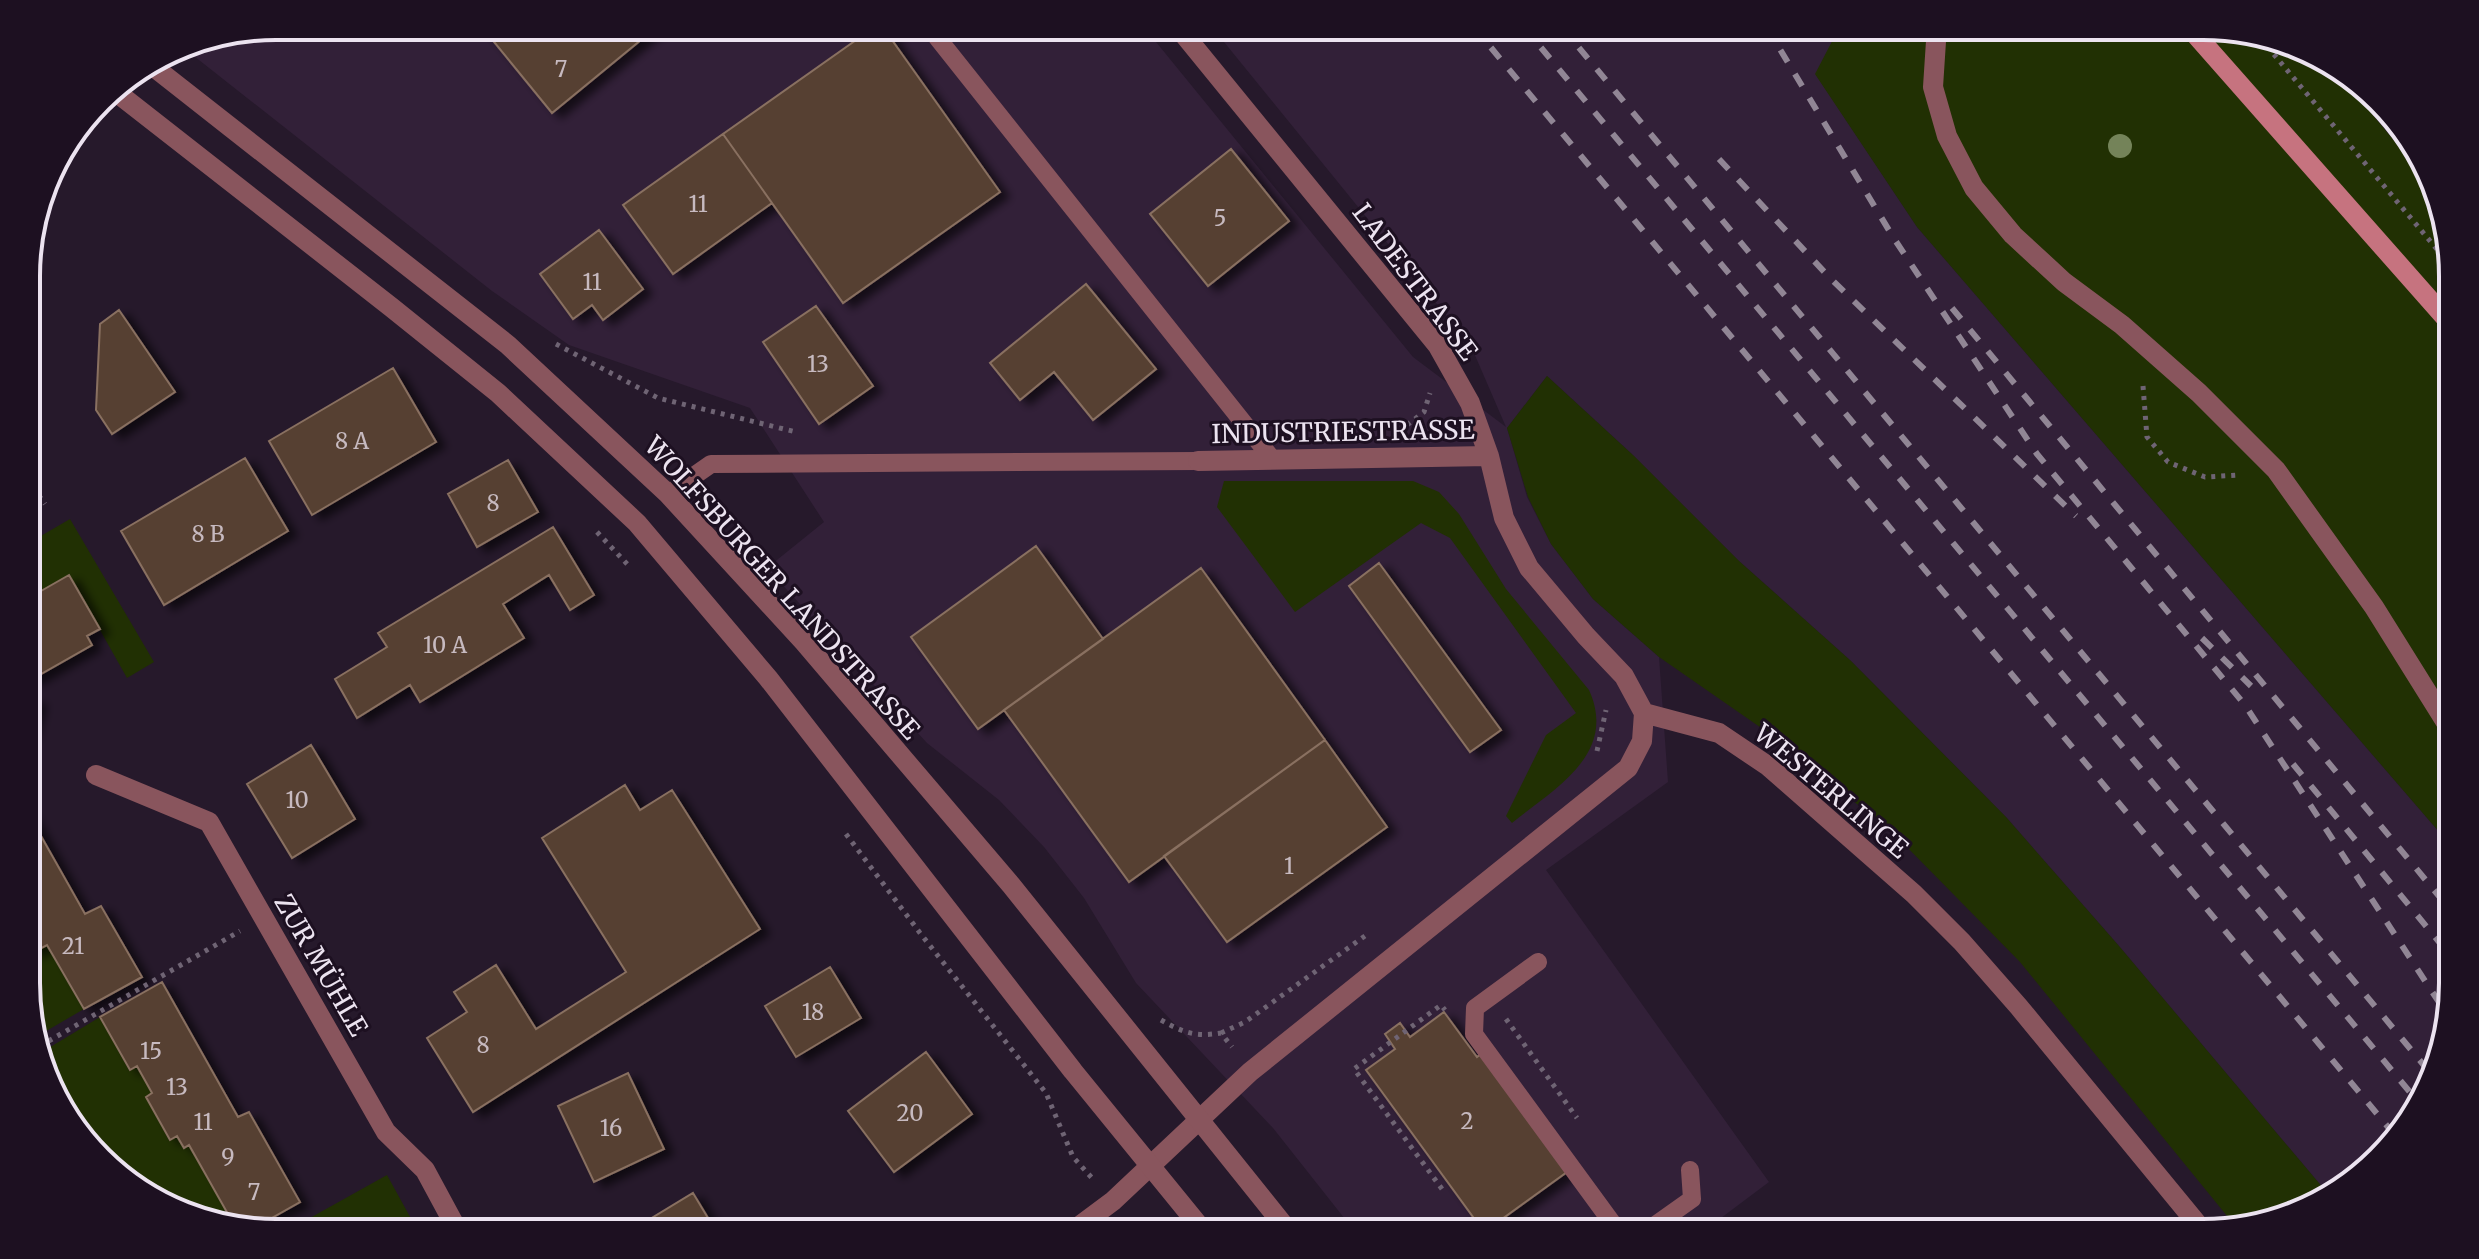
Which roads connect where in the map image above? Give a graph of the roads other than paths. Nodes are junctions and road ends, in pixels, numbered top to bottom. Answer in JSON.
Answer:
{"nodes":[{"id":1,"x":939,"y":40,"type":"edge"},
{"id":2,"x":1188,"y":40,"type":"edge"},
{"id":3,"x":1936,"y":40,"type":"edge"},
{"id":4,"x":2200,"y":40,"type":"edge"},
{"id":5,"x":159,"y":71,"type":"edge"},
{"id":6,"x":123,"y":97,"type":"edge"},
{"id":7,"x":2439,"y":310,"type":"edge"},
{"id":8,"x":1489,"y":456,"type":"junction"},
{"id":9,"x":1273,"y":460,"type":"junction"},
{"id":10,"x":1198,"y":461,"type":"joint"},
{"id":11,"x":668,"y":494,"type":"junction"},
{"id":12,"x":2439,"y":711,"type":"edge"},
{"id":13,"x":1644,"y":713,"type":"junction"},
{"id":14,"x":96,"y":775,"type":"dead end"},
{"id":15,"x":1538,"y":962,"type":"dead end"},
{"id":16,"x":1199,"y":1120,"type":"junction"},
{"id":17,"x":1150,"y":1166,"type":"junction"},
{"id":18,"x":1690,"y":1170,"type":"dead end"},
{"id":19,"x":1278,"y":1218,"type":"edge"},
{"id":20,"x":1609,"y":1218,"type":"edge"},
{"id":21,"x":1665,"y":1218,"type":"edge"},
{"id":22,"x":2193,"y":1218,"type":"edge"},
{"id":23,"x":451,"y":1219,"type":"edge"},
{"id":24,"x":1089,"y":1219,"type":"edge"},
{"id":25,"x":1193,"y":1219,"type":"edge"}],
"edges":[{"from":1,"to":9,"type":"lane"},
{"from":2,"to":8,"type":"street","name":"LADESTRASSE"},
{"from":3,"to":12,"type":"street"},
{"from":4,"to":7,"type":"main road"},
{"from":5,"to":11,"type":"street","name":"WOLFSBURGER LANDSTRASSE"},
{"from":6,"to":17,"type":"street"},
{"from":8,"to":9,"type":"street","name":"INDUSTRIESTRASSE"},
{"from":8,"to":13,"type":"street","name":"LADESTRASSE"},
{"from":9,"to":10,"type":"street","name":"INDUSTRIESTRASSE"},
{"from":10,"to":11,"type":"lane"},
{"from":11,"to":16,"type":"street","name":"WOLFSBURGER LANDSTRASSE"},
{"from":13,"to":16,"type":"street"},
{"from":13,"to":22,"type":"street","name":"WESTERLINGE"},
{"from":14,"to":23,"type":"street","name":"ZUR MÜHLE"},
{"from":15,"to":20,"type":"lane"},
{"from":16,"to":17,"type":"street"},
{"from":16,"to":19,"type":"street","name":"WOLFSBURGER LANDSTRASSE"},
{"from":17,"to":24,"type":"street"},
{"from":17,"to":25,"type":"street"},
{"from":18,"to":21,"type":"lane"}]}
